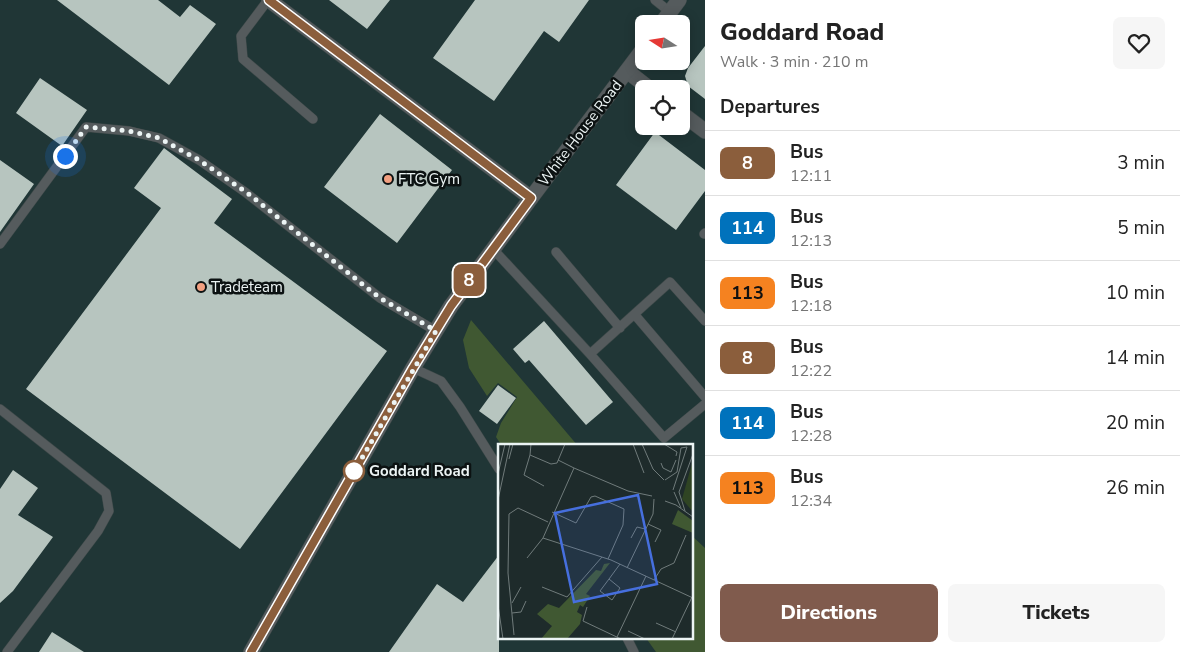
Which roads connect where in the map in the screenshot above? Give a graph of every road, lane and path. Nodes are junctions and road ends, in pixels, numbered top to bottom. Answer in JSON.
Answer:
{"nodes":[{"id":1,"x":269,"y":0,"type":"edge"},
{"id":2,"x":655,"y":0,"type":"edge"},
{"id":3,"x":670,"y":12,"type":"edge"},
{"id":4,"x":635,"y":61,"type":"edge"},
{"id":5,"x":627,"y":72,"type":"junction"},
{"id":6,"x":638,"y":80,"type":"edge"},
{"id":7,"x":313,"y":119,"type":"dead end"},
{"id":8,"x":690,"y":119,"type":"edge"},
{"id":9,"x":705,"y":131,"type":"edge"},
{"id":10,"x":531,"y":198,"type":"junction"},
{"id":11,"x":0,"y":244,"type":"edge"},
{"id":12,"x":493,"y":249,"type":"junction"},
{"id":13,"x":556,"y":252,"type":"dead end"},
{"id":14,"x":635,"y":315,"type":"junction"},
{"id":15,"x":705,"y":321,"type":"edge"},
{"id":16,"x":620,"y":328,"type":"junction"},
{"id":17,"x":436,"y":331,"type":"junction"},
{"id":18,"x":590,"y":354,"type":"junction"},
{"id":19,"x":413,"y":368,"type":"junction"},
{"id":20,"x":705,"y":397,"type":"edge"},
{"id":21,"x":705,"y":404,"type":"edge"},
{"id":22,"x":0,"y":409,"type":"edge"},
{"id":23,"x":498,"y":467,"type":"edge"},
{"id":24,"x":628,"y":640,"type":"edge"},
{"id":25,"x":7,"y":652,"type":"edge"},
{"id":26,"x":251,"y":652,"type":"edge"},
{"id":27,"x":634,"y":652,"type":"edge"}],
"edges":[{"from":1,"to":7,"type":"lane"},
{"from":1,"to":10,"type":"street"},
{"from":2,"to":3,"type":"lane"},
{"from":4,"to":5,"type":"street","name":"White House Road"},
{"from":5,"to":6,"type":"street"},
{"from":5,"to":10,"type":"street","name":"White House Road"},
{"from":8,"to":9,"type":"street"},
{"from":10,"to":12,"type":"street","name":"White House Road"},
{"from":11,"to":17,"type":"lane"},
{"from":12,"to":17,"type":"street","name":"White House Road"},
{"from":12,"to":18,"type":"lane"},
{"from":13,"to":16,"type":"lane"},
{"from":14,"to":15,"type":"lane"},
{"from":14,"to":16,"type":"lane"},
{"from":14,"to":20,"type":"lane"},
{"from":16,"to":18,"type":"lane"},
{"from":17,"to":19,"type":"street","name":"White House Road"},
{"from":18,"to":21,"type":"lane"},
{"from":19,"to":23,"type":"lane"},
{"from":19,"to":26,"type":"street","name":"White House Road"},
{"from":22,"to":25,"type":"lane"},
{"from":24,"to":27,"type":"lane"}]}
